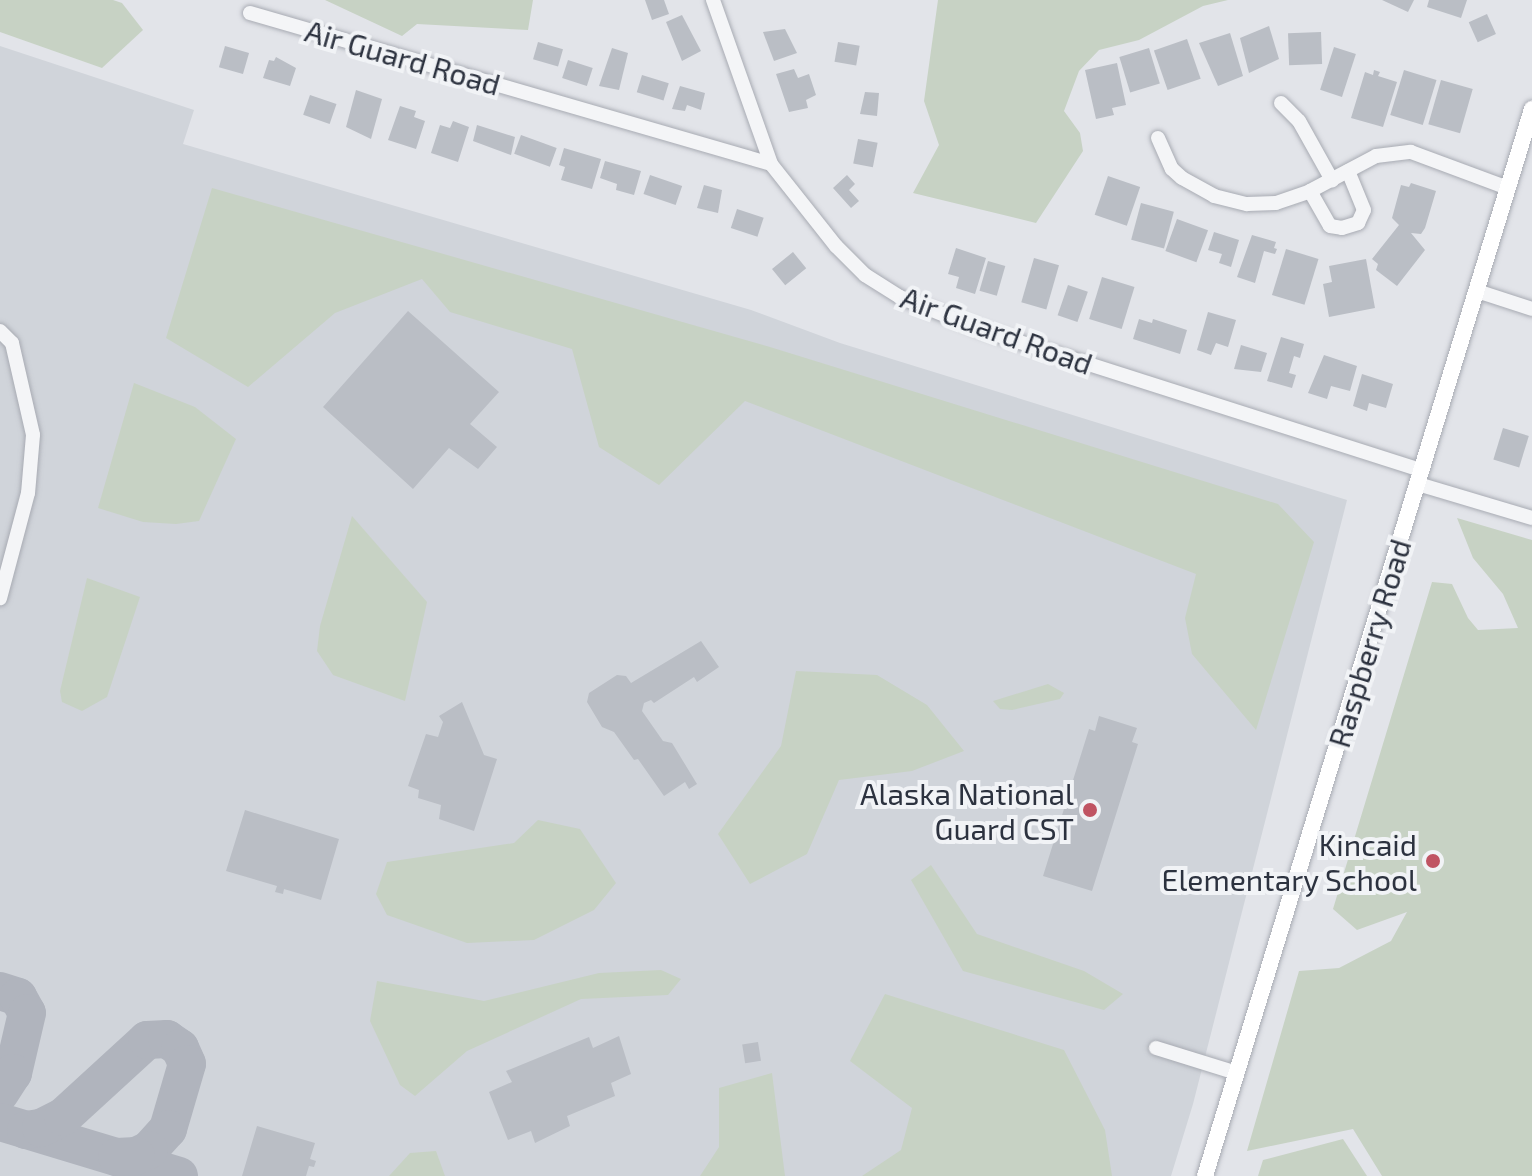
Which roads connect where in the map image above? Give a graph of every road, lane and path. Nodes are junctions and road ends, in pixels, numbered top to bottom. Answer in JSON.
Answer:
{"nodes":[{"id":1,"x":713,"y":0,"type":"edge"},
{"id":2,"x":250,"y":13,"type":"dead end"},
{"id":3,"x":1281,"y":103,"type":"dead end"},
{"id":4,"x":1532,"y":109,"type":"edge"},
{"id":5,"x":1158,"y":138,"type":"dead end"},
{"id":6,"x":771,"y":164,"type":"junction"},
{"id":7,"x":1348,"y":171,"type":"junction"},
{"id":8,"x":1332,"y":180,"type":"junction"},
{"id":9,"x":1508,"y":188,"type":"junction"},
{"id":10,"x":1310,"y":191,"type":"junction"},
{"id":11,"x":1477,"y":291,"type":"junction"},
{"id":12,"x":1532,"y":309,"type":"edge"},
{"id":13,"x":0,"y":331,"type":"edge"},
{"id":14,"x":1420,"y":477,"type":"junction"},
{"id":15,"x":1532,"y":518,"type":"edge"},
{"id":16,"x":0,"y":598,"type":"edge"},
{"id":17,"x":1156,"y":1048,"type":"dead end"},
{"id":18,"x":1237,"y":1073,"type":"junction"},
{"id":19,"x":1205,"y":1176,"type":"edge"}],
"edges":[{"from":1,"to":6,"type":"street"},
{"from":2,"to":6,"type":"street","name":"Air Guard Road"},
{"from":3,"to":8,"type":"street"},
{"from":4,"to":9,"type":"main road","name":"Raspberry Road"},
{"from":5,"to":10,"type":"street"},
{"from":6,"to":14,"type":"street","name":"Air Guard Road"},
{"from":7,"to":8,"type":"street"},
{"from":7,"to":9,"type":"street"},
{"from":7,"to":10,"type":"street"},
{"from":8,"to":10,"type":"street"},
{"from":9,"to":11,"type":"main road","name":"Raspberry Road"},
{"from":11,"to":12,"type":"street"},
{"from":11,"to":14,"type":"main road","name":"Raspberry Road"},
{"from":13,"to":16,"type":"street"},
{"from":14,"to":15,"type":"street","name":"Air Guard Road"},
{"from":14,"to":18,"type":"main road","name":"Raspberry Road"},
{"from":17,"to":18,"type":"street"},
{"from":18,"to":19,"type":"main road","name":"Raspberry Road"}]}
